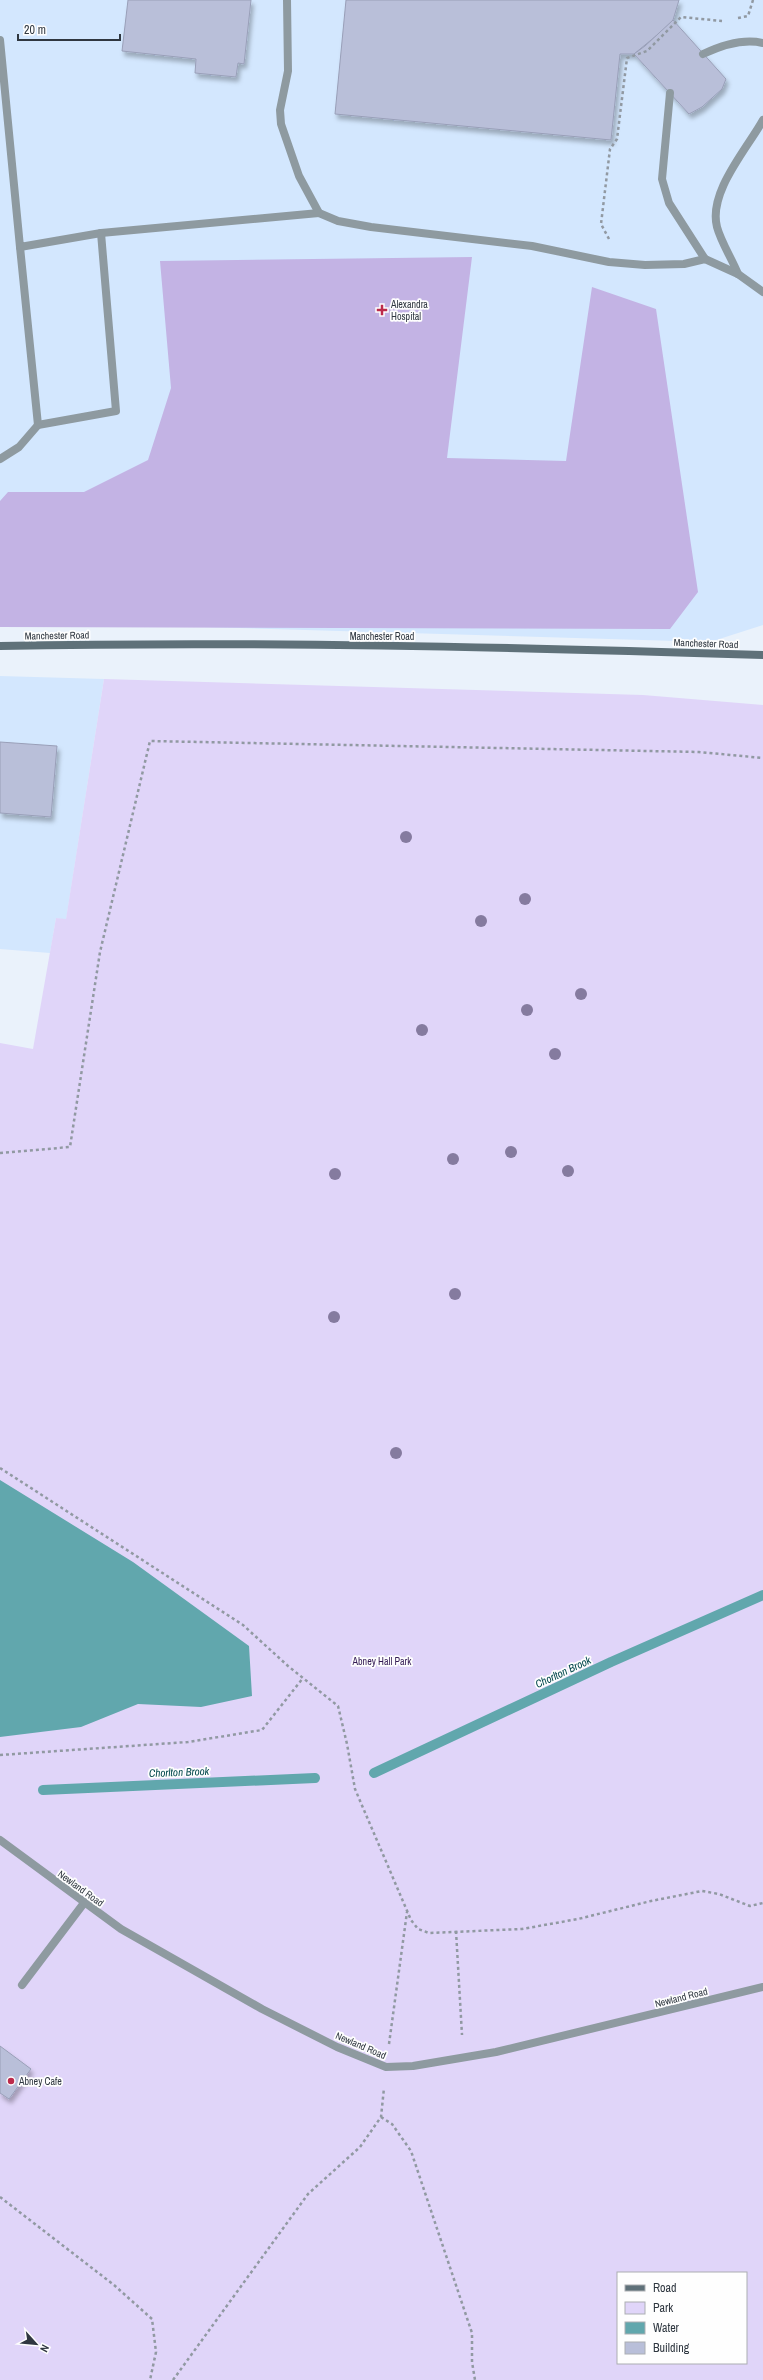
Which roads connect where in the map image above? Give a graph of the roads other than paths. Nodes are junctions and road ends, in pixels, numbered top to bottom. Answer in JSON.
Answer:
{"nodes":[{"id":1,"x":287,"y":0,"type":"edge"},
{"id":2,"x":0,"y":40,"type":"edge"},
{"id":3,"x":763,"y":44,"type":"edge"},
{"id":4,"x":703,"y":54,"type":"dead end"},
{"id":5,"x":670,"y":93,"type":"dead end"},
{"id":6,"x":763,"y":120,"type":"edge"},
{"id":7,"x":319,"y":212,"type":"junction"},
{"id":8,"x":100,"y":233,"type":"junction"},
{"id":9,"x":20,"y":247,"type":"junction"},
{"id":10,"x":705,"y":259,"type":"junction"},
{"id":11,"x":738,"y":274,"type":"junction"},
{"id":12,"x":763,"y":292,"type":"edge"},
{"id":13,"x":38,"y":425,"type":"junction"},
{"id":14,"x":0,"y":459,"type":"edge"},
{"id":15,"x":0,"y":646,"type":"edge"},
{"id":16,"x":763,"y":655,"type":"edge"},
{"id":17,"x":0,"y":1840,"type":"edge"},
{"id":18,"x":84,"y":1903,"type":"junction"},
{"id":19,"x":22,"y":1985,"type":"dead end"},
{"id":20,"x":763,"y":1987,"type":"edge"}],
"edges":[{"from":1,"to":7,"type":"street"},
{"from":2,"to":9,"type":"street"},
{"from":3,"to":4,"type":"street"},
{"from":5,"to":10,"type":"street"},
{"from":6,"to":11,"type":"street"},
{"from":7,"to":8,"type":"street"},
{"from":7,"to":10,"type":"street"},
{"from":8,"to":9,"type":"street"},
{"from":8,"to":13,"type":"street"},
{"from":9,"to":13,"type":"street"},
{"from":10,"to":11,"type":"street"},
{"from":11,"to":12,"type":"street"},
{"from":13,"to":14,"type":"street"},
{"from":15,"to":16,"type":"main road","name":"Manchester Road"},
{"from":17,"to":18,"type":"street","name":"Newland Road"},
{"from":18,"to":19,"type":"street"},
{"from":18,"to":20,"type":"street","name":"Newland Road"}]}
